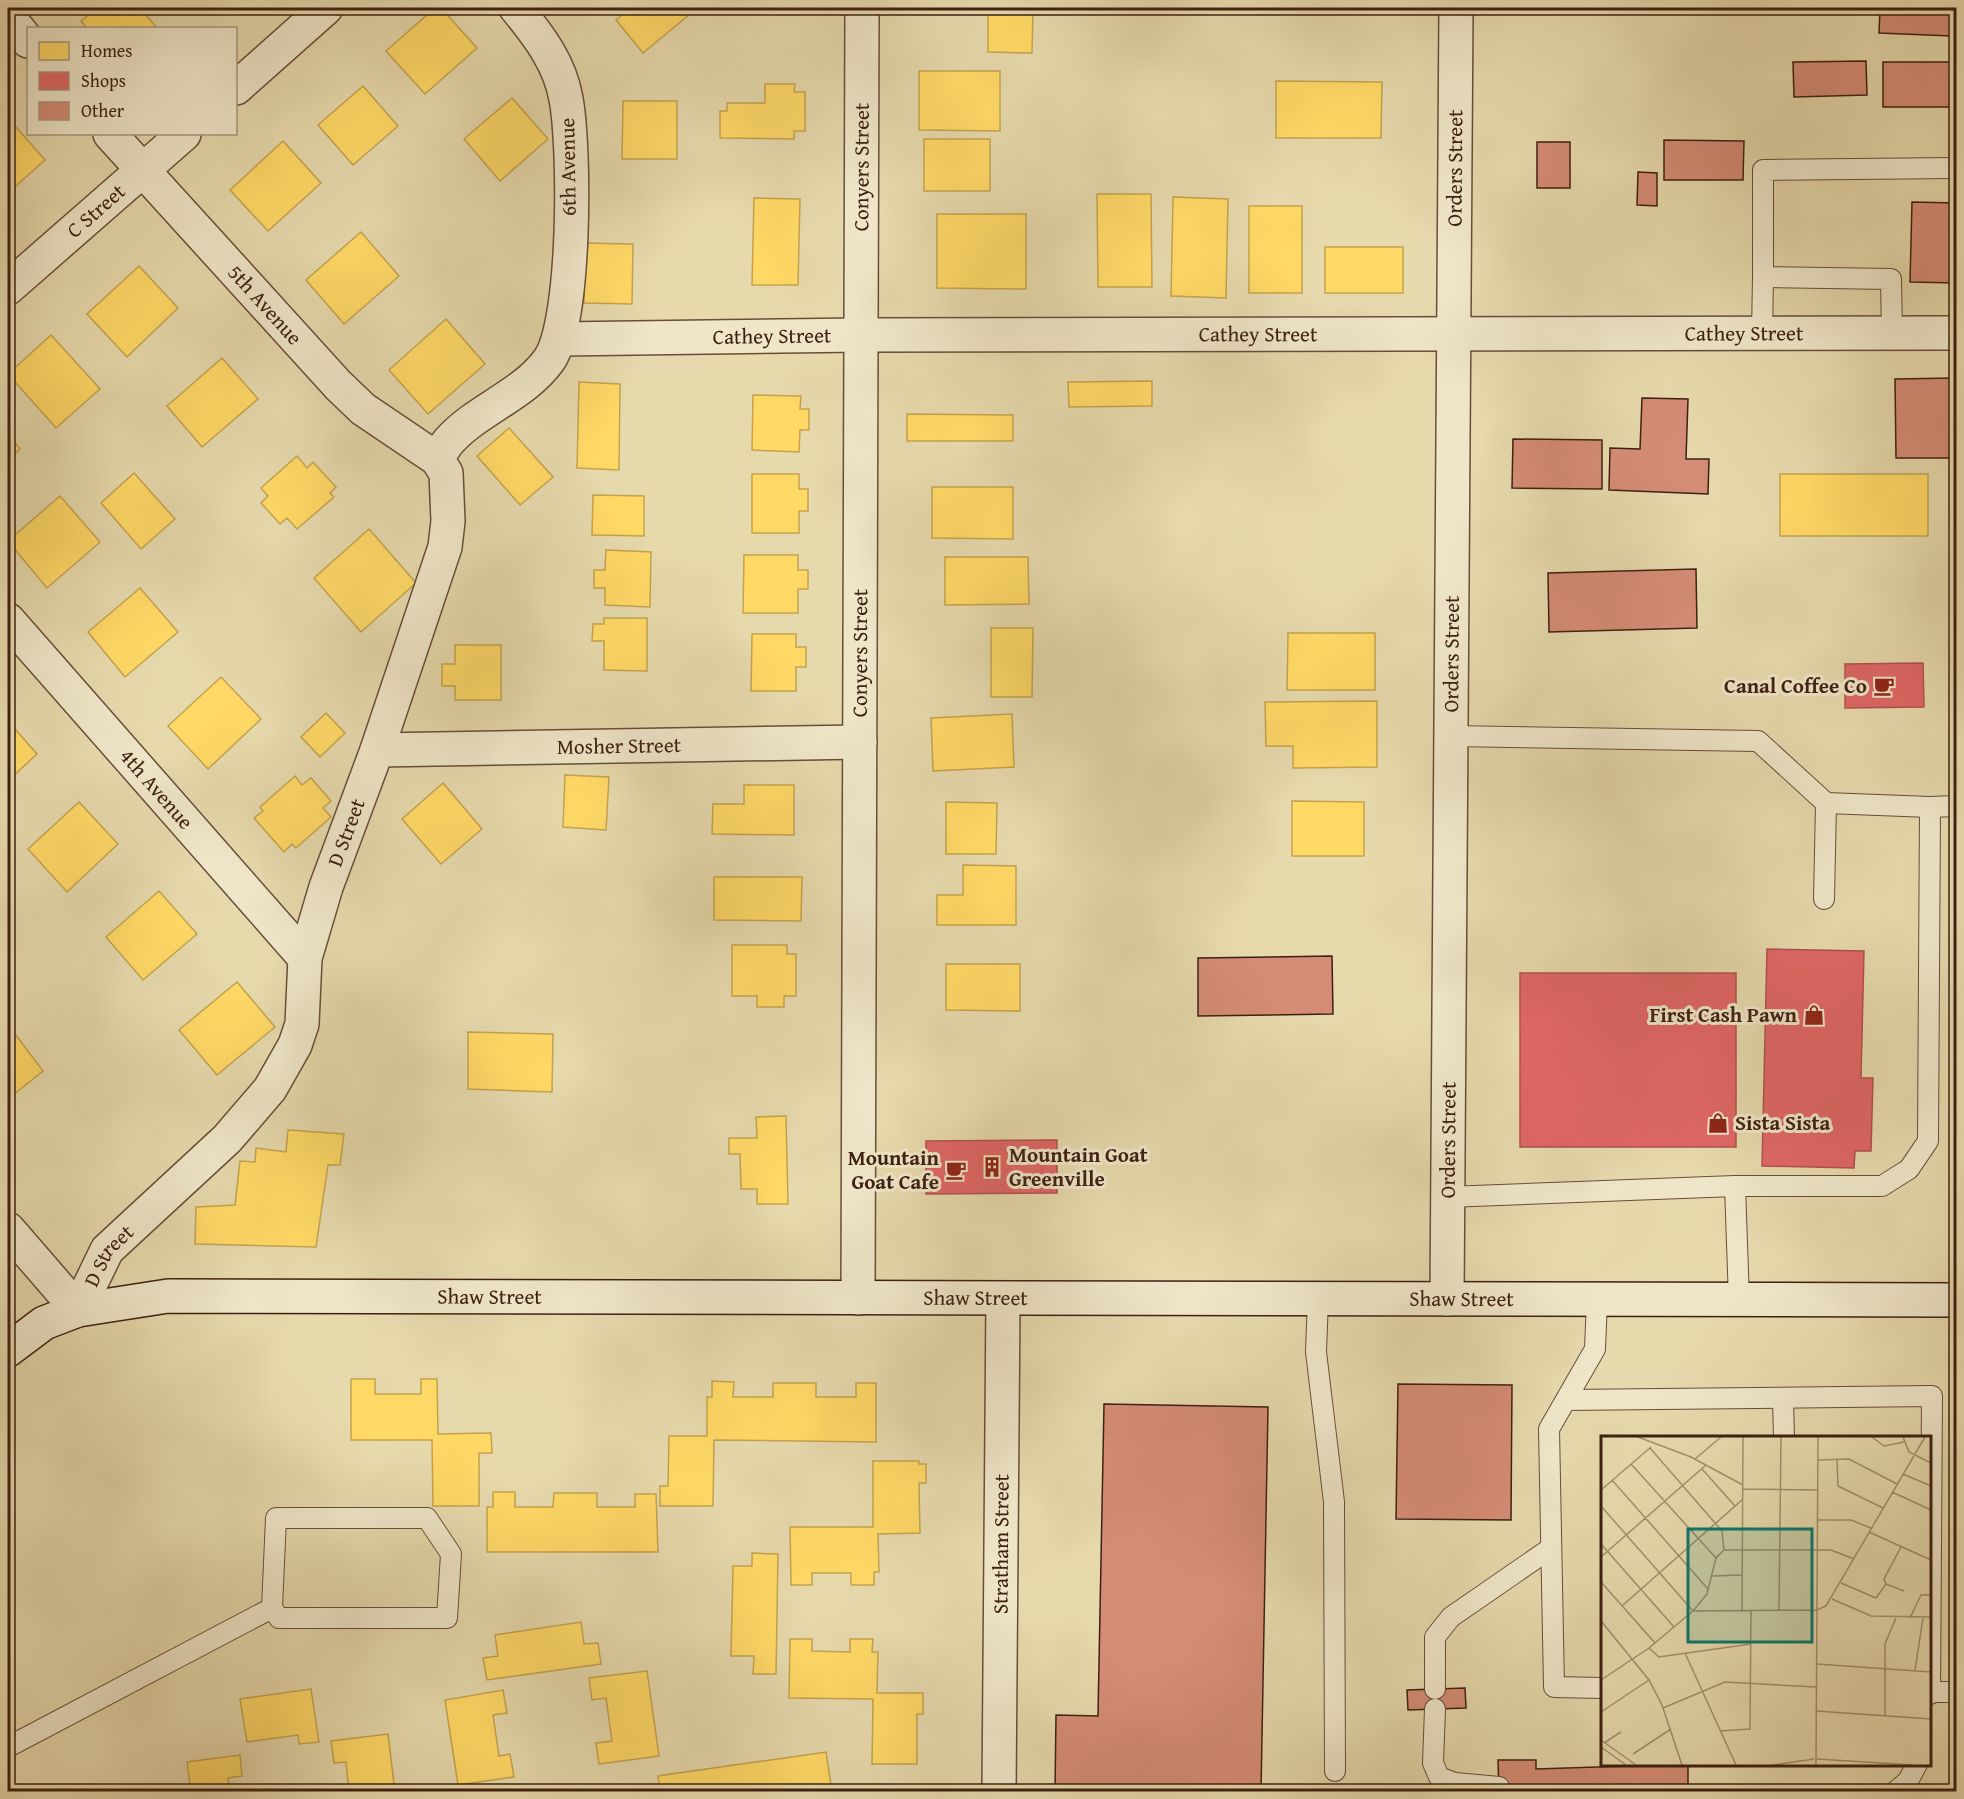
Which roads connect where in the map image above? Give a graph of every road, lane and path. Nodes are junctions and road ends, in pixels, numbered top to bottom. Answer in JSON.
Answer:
{"nodes":[{"id":1,"x":326,"y":8,"type":"edge"},
{"id":2,"x":516,"y":8,"type":"edge"},
{"id":3,"x":862,"y":8,"type":"edge"},
{"id":4,"x":1456,"y":8,"type":"edge"},
{"id":5,"x":8,"y":17,"type":"edge"},
{"id":6,"x":27,"y":40,"type":"edge"},
{"id":7,"x":237,"y":87,"type":"edge"},
{"id":8,"x":111,"y":135,"type":"edge"},
{"id":9,"x":183,"y":135,"type":"edge"},
{"id":10,"x":1956,"y":168,"type":"edge"},
{"id":11,"x":142,"y":171,"type":"junction"},
{"id":12,"x":1763,"y":277,"type":"junction"},
{"id":13,"x":8,"y":288,"type":"edge"},
{"id":14,"x":1762,"y":333,"type":"junction"},
{"id":15,"x":1892,"y":333,"type":"junction"},
{"id":16,"x":1956,"y":333,"type":"edge"},
{"id":17,"x":861,"y":335,"type":"junction"},
{"id":18,"x":1453,"y":335,"type":"junction"},
{"id":19,"x":560,"y":339,"type":"junction"},
{"id":20,"x":437,"y":459,"type":"junction"},
{"id":21,"x":8,"y":620,"type":"edge"},
{"id":22,"x":1450,"y":736,"type":"junction"},
{"id":23,"x":860,"y":742,"type":"junction"},
{"id":24,"x":377,"y":750,"type":"junction"},
{"id":25,"x":1826,"y":803,"type":"junction"},
{"id":26,"x":1930,"y":807,"type":"junction"},
{"id":27,"x":1956,"y":807,"type":"edge"},
{"id":28,"x":1824,"y":899,"type":"dead end"},
{"id":29,"x":305,"y":958,"type":"junction"},
{"id":30,"x":1735,"y":1186,"type":"junction"},
{"id":31,"x":1447,"y":1197,"type":"junction"},
{"id":32,"x":8,"y":1228,"type":"edge"},
{"id":33,"x":858,"y":1298,"type":"junction"},
{"id":34,"x":1003,"y":1299,"type":"junction"},
{"id":35,"x":1318,"y":1299,"type":"junction"},
{"id":36,"x":1447,"y":1299,"type":"junction"},
{"id":37,"x":1597,"y":1300,"type":"junction"},
{"id":38,"x":1739,"y":1300,"type":"junction"},
{"id":39,"x":1956,"y":1300,"type":"edge"},
{"id":40,"x":78,"y":1310,"type":"junction"},
{"id":41,"x":8,"y":1350,"type":"edge"},
{"id":42,"x":1784,"y":1398,"type":"junction"},
{"id":43,"x":1566,"y":1400,"type":"junction"},
{"id":44,"x":1784,"y":1436,"type":"edge"},
{"id":45,"x":1931,"y":1544,"type":"edge"},
{"id":46,"x":1551,"y":1548,"type":"junction"},
{"id":47,"x":272,"y":1608,"type":"junction"},
{"id":48,"x":1601,"y":1688,"type":"edge"},
{"id":49,"x":1435,"y":1689,"type":"dead end"},
{"id":50,"x":1931,"y":1692,"type":"edge"},
{"id":51,"x":1956,"y":1692,"type":"edge"},
{"id":52,"x":1435,"y":1709,"type":"dead end"},
{"id":53,"x":8,"y":1747,"type":"edge"},
{"id":54,"x":1916,"y":1766,"type":"edge"},
{"id":55,"x":1335,"y":1771,"type":"dead end"},
{"id":56,"x":1498,"y":1787,"type":"dead end"},
{"id":57,"x":999,"y":1791,"type":"edge"},
{"id":58,"x":1894,"y":1791,"type":"edge"}],
"edges":[{"from":1,"to":7,"type":"street"},
{"from":2,"to":19,"type":"street","name":"6th Avenue"},
{"from":3,"to":17,"type":"street","name":"Conyers Street"},
{"from":4,"to":18,"type":"street","name":"Orders Street"},
{"from":5,"to":6,"type":"street"},
{"from":8,"to":11,"type":"street","name":"5th Avenue"},
{"from":9,"to":11,"type":"street","name":"C Street"},
{"from":10,"to":12,"type":"lane"},
{"from":11,"to":13,"type":"street","name":"C Street"},
{"from":11,"to":20,"type":"street","name":"5th Avenue"},
{"from":12,"to":14,"type":"lane"},
{"from":12,"to":15,"type":"lane"},
{"from":14,"to":15,"type":"street","name":"Cathey Street"},
{"from":14,"to":18,"type":"street","name":"Cathey Street"},
{"from":15,"to":16,"type":"street","name":"Cathey Street"},
{"from":17,"to":18,"type":"street","name":"Cathey Street"},
{"from":17,"to":19,"type":"street","name":"Cathey Street"},
{"from":17,"to":23,"type":"street","name":"Conyers Street"},
{"from":18,"to":22,"type":"street","name":"Orders Street"},
{"from":19,"to":20,"type":"street"},
{"from":20,"to":24,"type":"street","name":"D Street"},
{"from":21,"to":29,"type":"street","name":"4th Avenue"},
{"from":22,"to":25,"type":"lane"},
{"from":22,"to":31,"type":"street","name":"Orders Street"},
{"from":23,"to":24,"type":"street","name":"Mosher Street"},
{"from":23,"to":33,"type":"street","name":"Conyers Street"},
{"from":24,"to":29,"type":"street","name":"D Street"},
{"from":25,"to":26,"type":"lane"},
{"from":25,"to":28,"type":"lane"},
{"from":26,"to":27,"type":"lane"},
{"from":26,"to":30,"type":"lane"},
{"from":29,"to":40,"type":"street","name":"D Street"},
{"from":30,"to":31,"type":"lane"},
{"from":30,"to":38,"type":"lane"},
{"from":31,"to":36,"type":"street","name":"Orders Street"},
{"from":32,"to":40,"type":"street"},
{"from":33,"to":34,"type":"street","name":"Shaw Street"},
{"from":33,"to":40,"type":"street","name":"Shaw Street"},
{"from":34,"to":35,"type":"street","name":"Shaw Street"},
{"from":34,"to":57,"type":"street","name":"Stratham Street"},
{"from":35,"to":36,"type":"street","name":"Shaw Street"},
{"from":35,"to":55,"type":"lane"},
{"from":36,"to":37,"type":"street","name":"Shaw Street"},
{"from":37,"to":38,"type":"street","name":"Shaw Street"},
{"from":37,"to":43,"type":"lane"},
{"from":38,"to":39,"type":"street","name":"Shaw Street"},
{"from":40,"to":41,"type":"street","name":"Shaw Street"},
{"from":42,"to":43,"type":"lane"},
{"from":42,"to":44,"type":"lane"},
{"from":42,"to":45,"type":"lane"},
{"from":43,"to":46,"type":"lane"},
{"from":46,"to":48,"type":"lane"},
{"from":46,"to":49,"type":"lane"},
{"from":47,"to":47,"type":"lane"},
{"from":47,"to":53,"type":"lane"},
{"from":50,"to":51,"type":"lane"},
{"from":52,"to":56,"type":"lane"},
{"from":54,"to":58,"type":"lane"}]}
